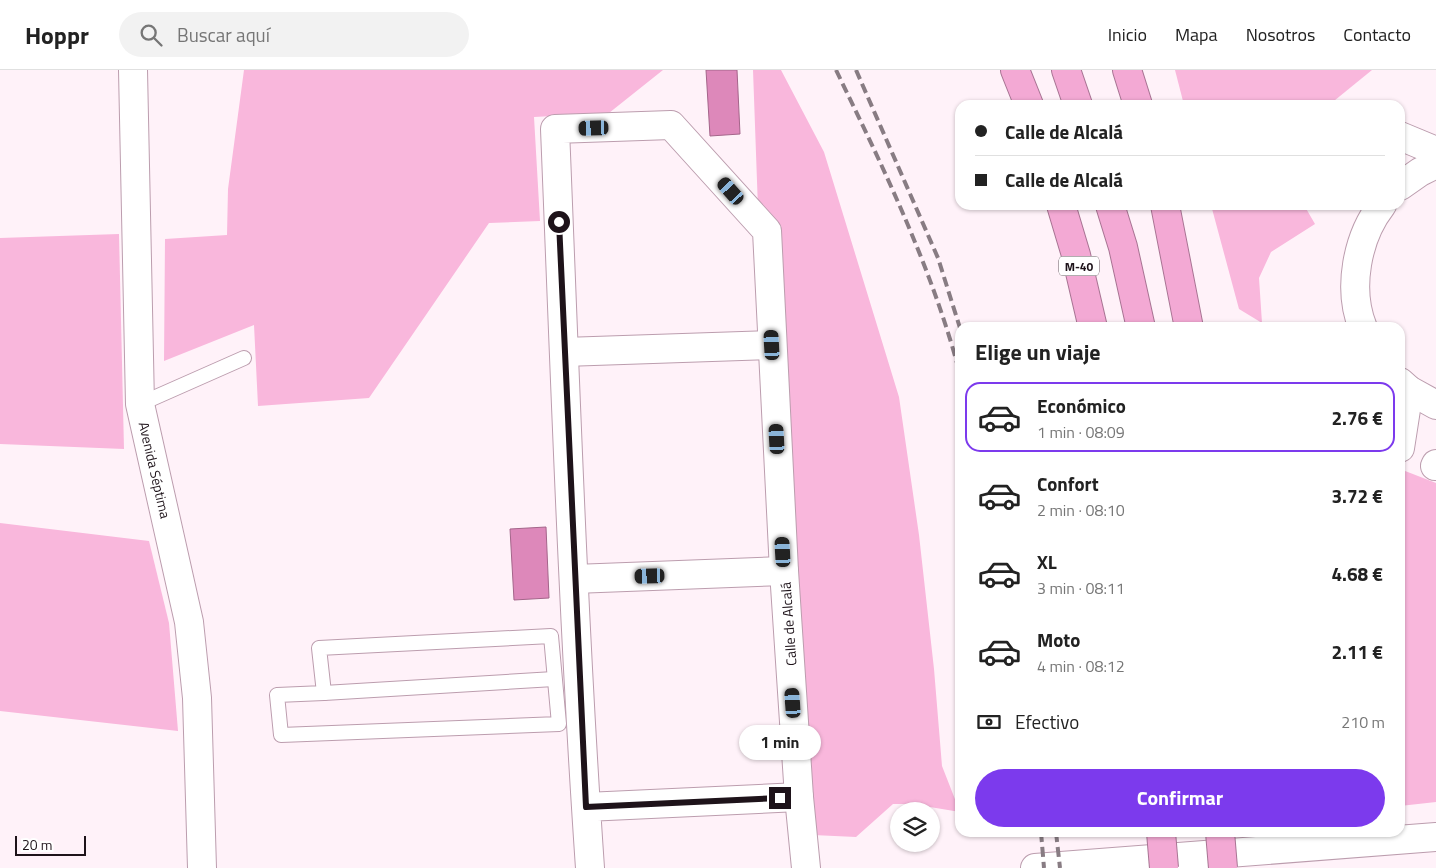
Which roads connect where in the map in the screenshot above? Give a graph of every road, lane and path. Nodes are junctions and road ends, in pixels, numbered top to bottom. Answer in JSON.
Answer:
{"nodes":[{"id":1,"x":133,"y":70,"type":"edge"},
{"id":2,"x":1015,"y":70,"type":"edge"},
{"id":3,"x":1066,"y":70,"type":"edge"},
{"id":4,"x":1127,"y":70,"type":"edge"},
{"id":5,"x":1027,"y":100,"type":"edge"},
{"id":6,"x":1076,"y":100,"type":"edge"},
{"id":7,"x":1136,"y":100,"type":"edge"},
{"id":8,"x":1405,"y":138,"type":"edge"},
{"id":9,"x":1436,"y":151,"type":"edge"},
{"id":10,"x":1436,"y":164,"type":"edge"},
{"id":11,"x":1405,"y":182,"type":"edge"},
{"id":12,"x":1062,"y":210,"type":"edge"},
{"id":13,"x":1112,"y":210,"type":"edge"},
{"id":14,"x":1166,"y":210,"type":"edge"},
{"id":15,"x":1371,"y":212,"type":"edge"},
{"id":16,"x":1092,"y":322,"type":"edge"},
{"id":17,"x":1140,"y":322,"type":"edge"},
{"id":18,"x":1188,"y":322,"type":"edge"},
{"id":19,"x":1362,"y":322,"type":"edge"},
{"id":20,"x":772,"y":345,"type":"junction"},
{"id":21,"x":564,"y":352,"type":"junction"},
{"id":22,"x":244,"y":358,"type":"dead end"},
{"id":23,"x":1405,"y":387,"type":"edge"},
{"id":24,"x":140,"y":404,"type":"junction"},
{"id":25,"x":1436,"y":405,"type":"edge"},
{"id":26,"x":784,"y":571,"type":"junction"},
{"id":27,"x":574,"y":579,"type":"junction"},
{"id":28,"x":554,"y":679,"type":"junction"},
{"id":29,"x":324,"y":693,"type":"junction"},
{"id":30,"x":799,"y":798,"type":"junction"},
{"id":31,"x":586,"y":807,"type":"junction"},
{"id":32,"x":1161,"y":837,"type":"edge"},
{"id":33,"x":1220,"y":837,"type":"edge"},
{"id":34,"x":1436,"y":837,"type":"edge"},
{"id":35,"x":1436,"y":845,"type":"edge"},
{"id":36,"x":1289,"y":849,"type":"junction"},
{"id":37,"x":202,"y":868,"type":"edge"},
{"id":38,"x":590,"y":868,"type":"edge"},
{"id":39,"x":806,"y":868,"type":"edge"},
{"id":40,"x":1035,"y":868,"type":"edge"},
{"id":41,"x":1164,"y":868,"type":"edge"},
{"id":42,"x":1223,"y":868,"type":"edge"}],
"edges":[{"from":1,"to":24,"type":"street","name":"Avenida Séptima"},
{"from":2,"to":5,"type":"highway"},
{"from":3,"to":6,"type":"highway"},
{"from":4,"to":7,"type":"highway"},
{"from":8,"to":9,"type":"street"},
{"from":10,"to":11,"type":"street"},
{"from":12,"to":16,"type":"highway","number":"M-40"},
{"from":13,"to":17,"type":"highway"},
{"from":14,"to":18,"type":"highway"},
{"from":15,"to":19,"type":"street"},
{"from":20,"to":21,"type":"street"},
{"from":20,"to":21,"type":"street","name":"Calle de Alcalá"},
{"from":20,"to":26,"type":"street","name":"Calle de Alcalá"},
{"from":21,"to":27,"type":"street","name":"Calle de Alcalá"},
{"from":22,"to":24,"type":"lane"},
{"from":23,"to":25,"type":"street"},
{"from":24,"to":37,"type":"street","name":"Avenida Séptima"},
{"from":26,"to":27,"type":"street","name":"Calle de Alcalá"},
{"from":26,"to":30,"type":"street","name":"Calle de Alcalá"},
{"from":27,"to":31,"type":"street","name":"Calle de Alcalá"},
{"from":28,"to":29,"type":"lane"},
{"from":28,"to":29,"type":"lane"},
{"from":28,"to":29,"type":"lane"},
{"from":30,"to":31,"type":"street"},
{"from":30,"to":39,"type":"street","name":"Calle de Alcalá"},
{"from":31,"to":38,"type":"street","name":"Calle de Alcalá"},
{"from":32,"to":41,"type":"highway","bridge":true},
{"from":33,"to":42,"type":"highway","bridge":true},
{"from":34,"to":36,"type":"street"},
{"from":35,"to":36,"type":"street"},
{"from":36,"to":40,"type":"street"}]}
